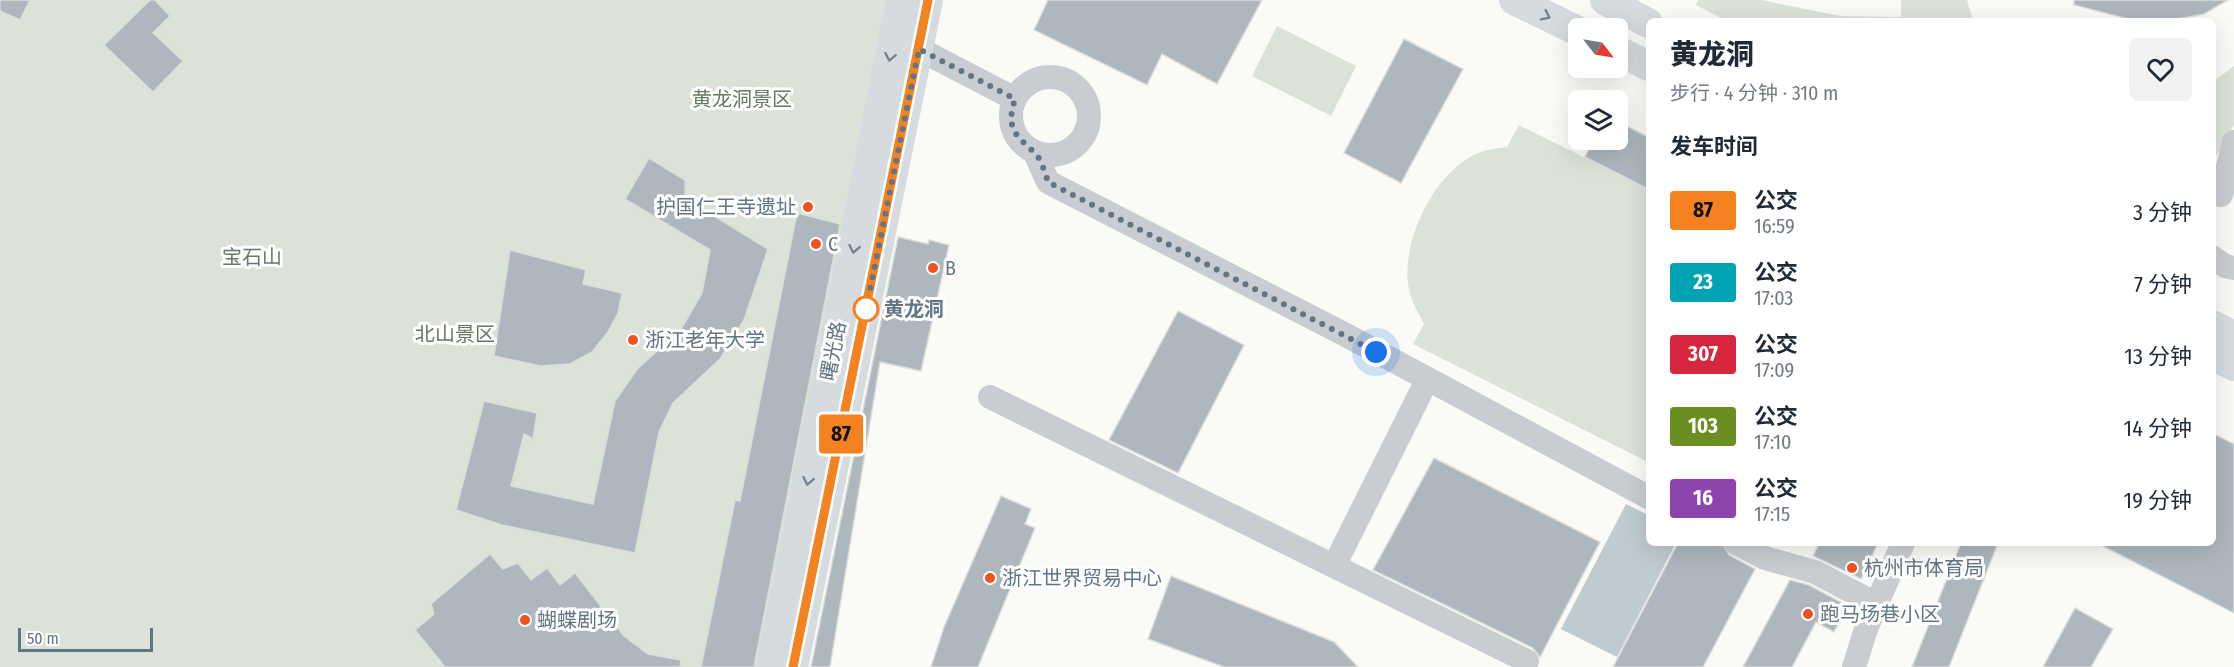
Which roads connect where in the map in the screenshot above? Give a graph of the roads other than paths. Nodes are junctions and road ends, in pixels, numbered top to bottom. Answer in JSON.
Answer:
{"nodes":[{"id":1,"x":901,"y":0,"type":"edge"},
{"id":2,"x":928,"y":0,"type":"edge"},
{"id":3,"x":1514,"y":0,"type":"edge"},
{"id":4,"x":1610,"y":2,"type":"edge"},
{"id":5,"x":1589,"y":18,"type":"edge"},
{"id":6,"x":1646,"y":21,"type":"edge"},
{"id":7,"x":1568,"y":26,"type":"edge"},
{"id":8,"x":919,"y":49,"type":"junction"},
{"id":9,"x":1628,"y":56,"type":"edge"},
{"id":10,"x":1646,"y":65,"type":"edge"},
{"id":11,"x":1015,"y":99,"type":"junction"},
{"id":12,"x":2234,"y":142,"type":"edge"},
{"id":13,"x":1035,"y":153,"type":"junction"},
{"id":14,"x":2223,"y":196,"type":"edge"},
{"id":15,"x":2216,"y":311,"type":"edge"},
{"id":16,"x":2234,"y":318,"type":"edge"},
{"id":17,"x":2216,"y":328,"type":"edge"},
{"id":18,"x":2234,"y":336,"type":"edge"},
{"id":19,"x":2216,"y":357,"type":"edge"},
{"id":20,"x":2234,"y":366,"type":"edge"},
{"id":21,"x":1427,"y":380,"type":"junction"},
{"id":22,"x":990,"y":397,"type":"dead end"},
{"id":23,"x":1646,"y":496,"type":"edge"},
{"id":24,"x":1742,"y":546,"type":"edge"},
{"id":25,"x":1902,"y":546,"type":"edge"},
{"id":26,"x":1335,"y":564,"type":"junction"},
{"id":27,"x":1876,"y":604,"type":"junction"},
{"id":28,"x":1527,"y":661,"type":"dead end"},
{"id":29,"x":771,"y":667,"type":"edge"},
{"id":30,"x":793,"y":667,"type":"edge"},
{"id":31,"x":1854,"y":667,"type":"edge"}],
"edges":[{"from":1,"to":29,"type":"main road","name":"曙光路","one_way":true},
{"from":2,"to":8,"type":"main road","name":"曙光路"},
{"from":3,"to":7,"type":"main road","one_way":true},
{"from":4,"to":5,"type":"main road"},
{"from":4,"to":6,"type":"main road"},
{"from":8,"to":11,"type":"street"},
{"from":8,"to":30,"type":"main road","name":"曙光路"},
{"from":9,"to":10,"type":"main road"},
{"from":11,"to":13,"type":"street"},
{"from":11,"to":13,"type":"street"},
{"from":12,"to":14,"type":"street"},
{"from":13,"to":21,"type":"street"},
{"from":15,"to":16,"type":"main road"},
{"from":17,"to":18,"type":"main road"},
{"from":19,"to":20,"type":"main road"},
{"from":21,"to":23,"type":"street"},
{"from":21,"to":26,"type":"street"},
{"from":22,"to":26,"type":"street"},
{"from":24,"to":27,"type":"street"},
{"from":25,"to":27,"type":"street"},
{"from":26,"to":28,"type":"street"},
{"from":27,"to":31,"type":"street"}]}
